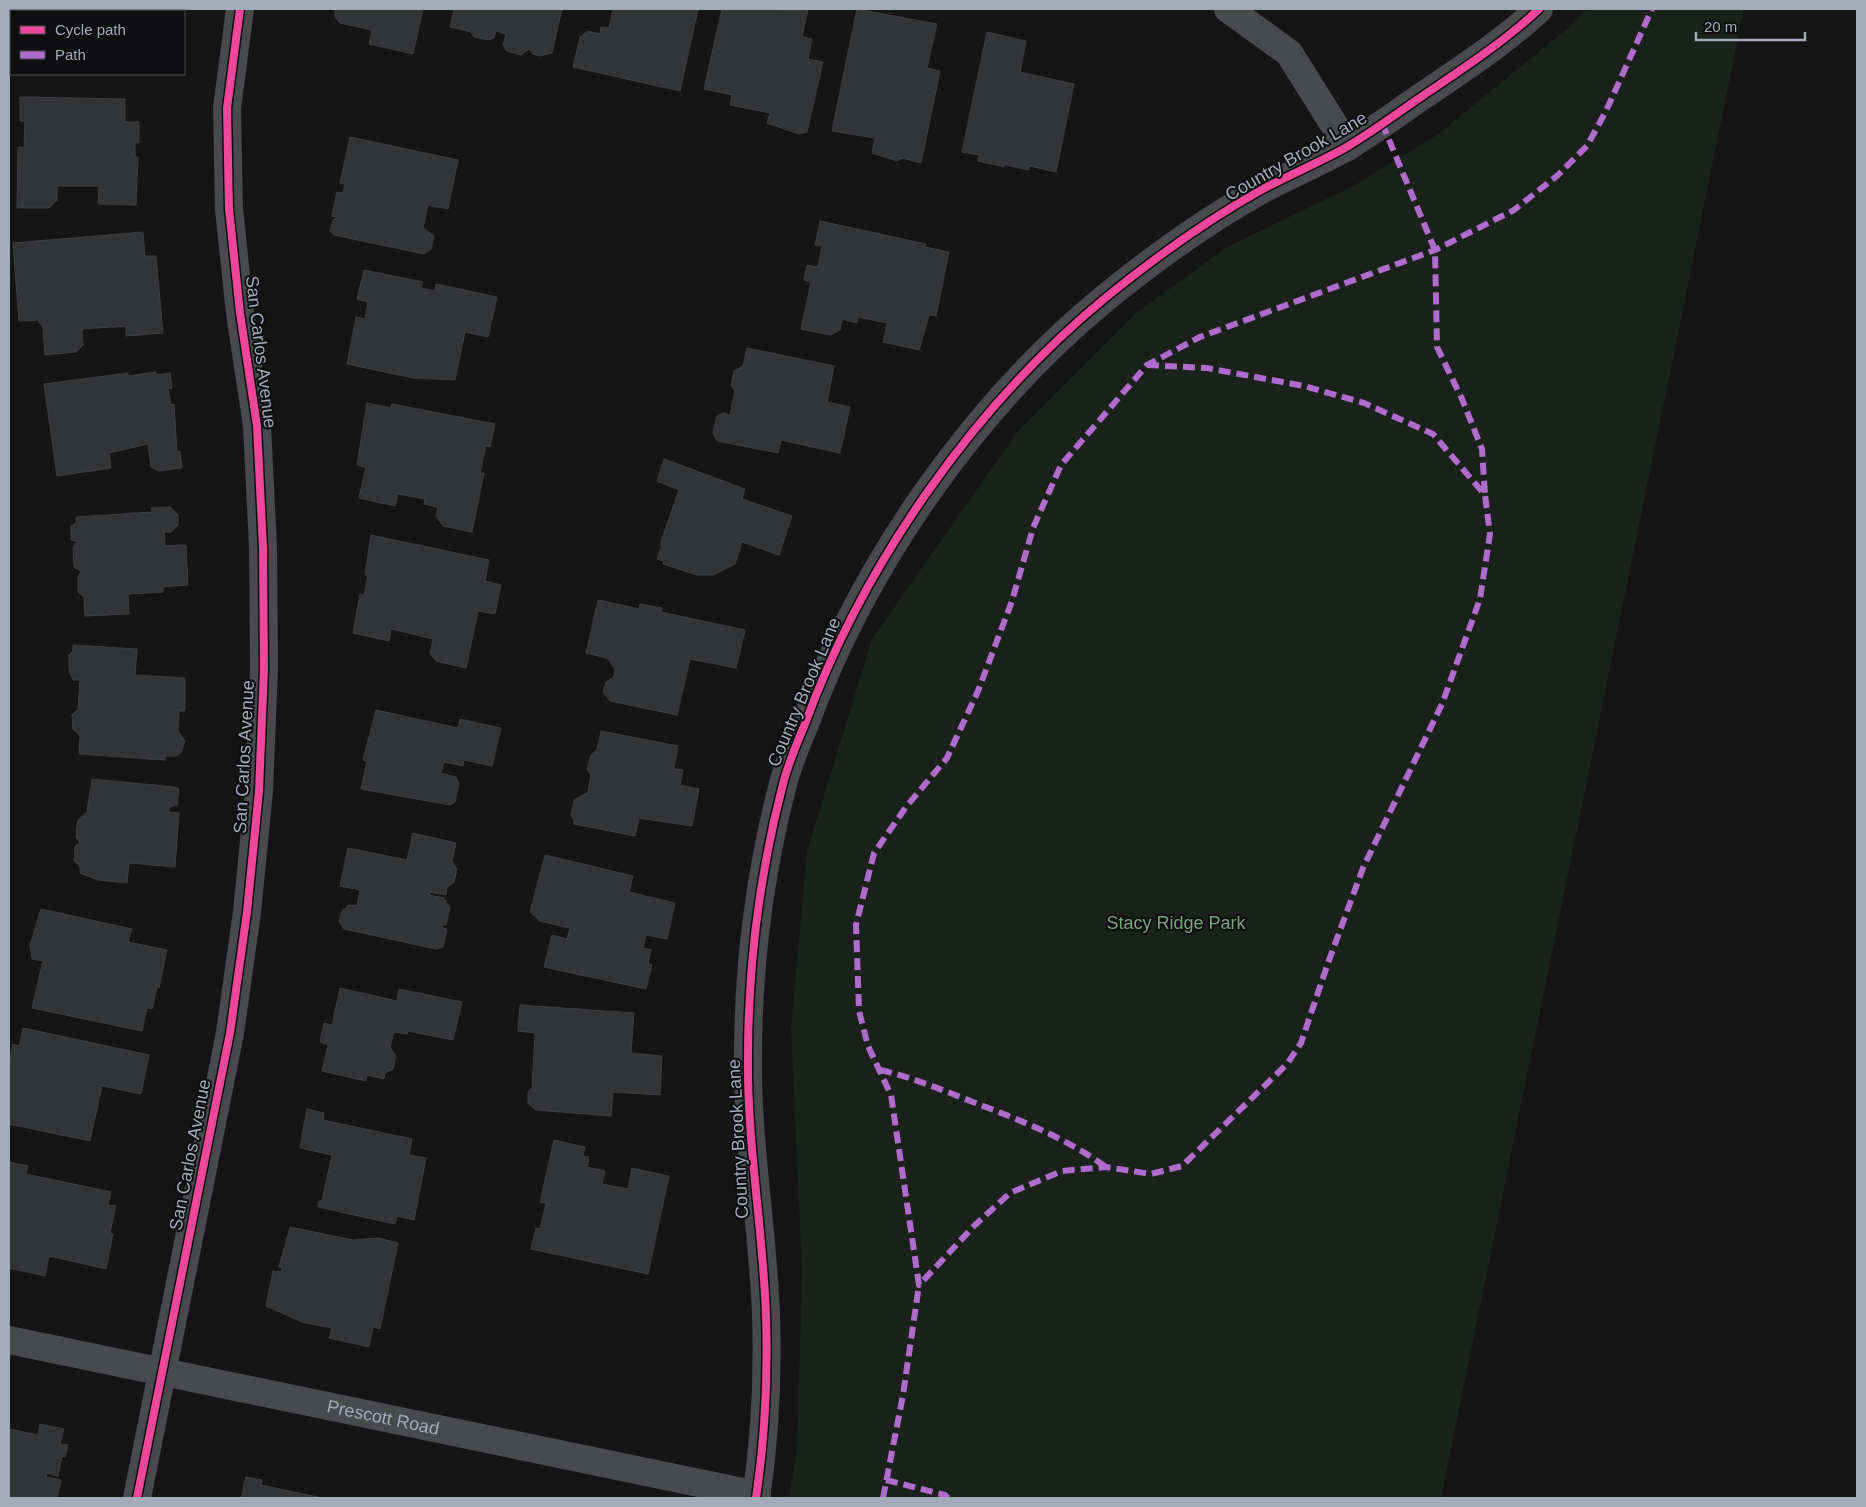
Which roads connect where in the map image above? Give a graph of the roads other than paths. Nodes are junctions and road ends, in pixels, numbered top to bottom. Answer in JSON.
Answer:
{"nodes":[{"id":1,"x":240,"y":9,"type":"edge"},
{"id":2,"x":1228,"y":9,"type":"edge"},
{"id":3,"x":1539,"y":9,"type":"edge"},
{"id":4,"x":1348,"y":146,"type":"junction"},
{"id":5,"x":9,"y":1340,"type":"edge"},
{"id":6,"x":162,"y":1372,"type":"junction"},
{"id":7,"x":757,"y":1497,"type":"edge"},
{"id":8,"x":137,"y":1498,"type":"edge"}],
"edges":[{"from":1,"to":6,"type":"street","name":"San Carlos Avenue"},
{"from":2,"to":4,"type":"street"},
{"from":3,"to":4,"type":"street","name":"Country Brook Lane"},
{"from":4,"to":7,"type":"street","name":"Country Brook Lane"},
{"from":5,"to":6,"type":"street","name":"Prescott Road"},
{"from":6,"to":7,"type":"street","name":"Prescott Road"},
{"from":6,"to":8,"type":"street","name":"San Carlos Avenue"}]}
